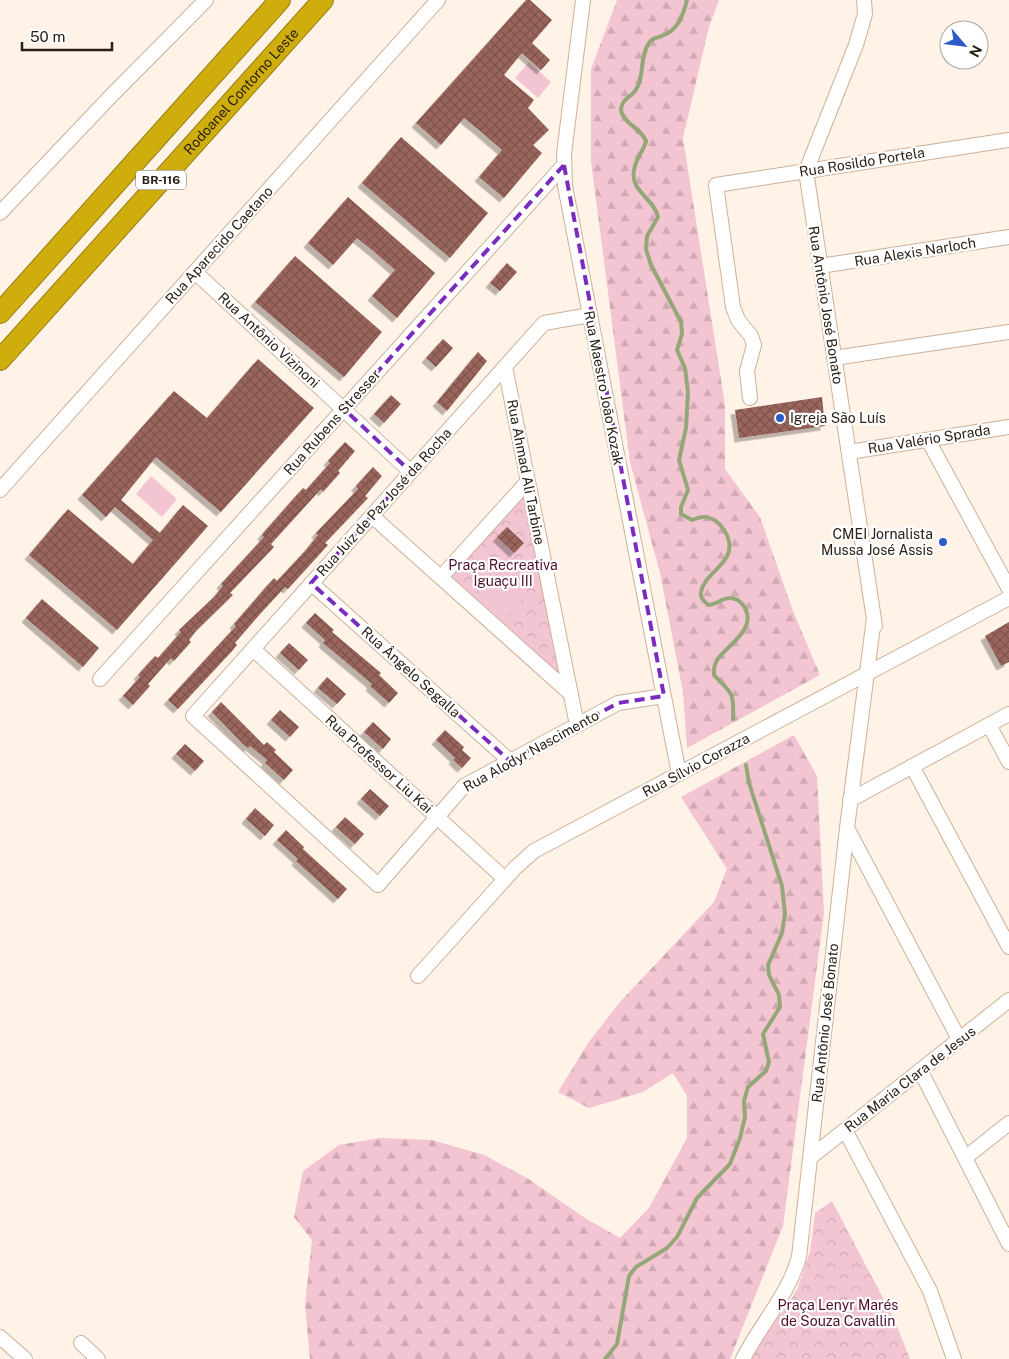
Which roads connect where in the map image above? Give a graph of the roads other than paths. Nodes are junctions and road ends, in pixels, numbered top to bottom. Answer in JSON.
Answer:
{"nodes":[{"id":1,"x":206,"y":0,"type":"edge"},
{"id":2,"x":280,"y":0,"type":"edge"},
{"id":3,"x":323,"y":0,"type":"edge"},
{"id":4,"x":438,"y":0,"type":"edge"},
{"id":5,"x":583,"y":0,"type":"edge"},
{"id":6,"x":864,"y":0,"type":"edge"},
{"id":7,"x":1009,"y":140,"type":"edge"},
{"id":8,"x":564,"y":165,"type":"junction"},
{"id":9,"x":806,"y":171,"type":"junction"},
{"id":10,"x":0,"y":213,"type":"edge"},
{"id":11,"x":1009,"y":237,"type":"edge"},
{"id":12,"x":820,"y":266,"type":"junction"},
{"id":13,"x":195,"y":272,"type":"junction"},
{"id":14,"x":0,"y":313,"type":"edge"},
{"id":15,"x":590,"y":315,"type":"junction"},
{"id":16,"x":1009,"y":332,"type":"edge"},
{"id":17,"x":834,"y":358,"type":"junction"},
{"id":18,"x":0,"y":360,"type":"edge"},
{"id":19,"x":505,"y":367,"type":"junction"},
{"id":20,"x":750,"y":398,"type":"dead end"},
{"id":21,"x":344,"y":409,"type":"junction"},
{"id":22,"x":1009,"y":427,"type":"edge"},
{"id":23,"x":928,"y":440,"type":"junction"},
{"id":24,"x":848,"y":452,"type":"junction"},
{"id":25,"x":411,"y":472,"type":"junction"},
{"id":26,"x":528,"y":481,"type":"junction"},
{"id":27,"x":0,"y":490,"type":"edge"},
{"id":28,"x":372,"y":516,"type":"junction"},
{"id":29,"x":440,"y":577,"type":"junction"},
{"id":30,"x":311,"y":583,"type":"junction"},
{"id":31,"x":1009,"y":589,"type":"edge"},
{"id":32,"x":1009,"y":598,"type":"edge"},
{"id":33,"x":253,"y":649,"type":"junction"},
{"id":34,"x":868,"y":673,"type":"junction"},
{"id":35,"x":100,"y":679,"type":"dead end"},
{"id":36,"x":571,"y":694,"type":"junction"},
{"id":37,"x":664,"y":696,"type":"junction"},
{"id":38,"x":1009,"y":714,"type":"edge"},
{"id":39,"x":577,"y":725,"type":"junction"},
{"id":40,"x":989,"y":725,"type":"junction"},
{"id":41,"x":510,"y":761,"type":"junction"},
{"id":42,"x":1009,"y":762,"type":"edge"},
{"id":43,"x":912,"y":766,"type":"junction"},
{"id":44,"x":679,"y":774,"type":"junction"},
{"id":45,"x":850,"y":800,"type":"junction"},
{"id":46,"x":437,"y":817,"type":"junction"},
{"id":47,"x":847,"y":828,"type":"junction"},
{"id":48,"x":505,"y":879,"type":"junction"},
{"id":49,"x":378,"y":884,"type":"joint"},
{"id":50,"x":1009,"y":947,"type":"edge"},
{"id":51,"x":418,"y":976,"type":"dead end"},
{"id":52,"x":1009,"y":1000,"type":"edge"},
{"id":53,"x":959,"y":1039,"type":"junction"},
{"id":54,"x":920,"y":1070,"type":"junction"},
{"id":55,"x":1009,"y":1123,"type":"edge"},
{"id":56,"x":845,"y":1130,"type":"junction"},
{"id":57,"x":811,"y":1157,"type":"junction"},
{"id":58,"x":965,"y":1158,"type":"junction"},
{"id":59,"x":1008,"y":1240,"type":"edge"},
{"id":60,"x":0,"y":1336,"type":"edge"},
{"id":61,"x":81,"y":1343,"type":"dead end"},
{"id":62,"x":25,"y":1359,"type":"edge"},
{"id":63,"x":98,"y":1359,"type":"edge"},
{"id":64,"x":743,"y":1359,"type":"edge"},
{"id":65,"x":954,"y":1359,"type":"edge"}],
"edges":[{"from":1,"to":10,"type":"street"},
{"from":2,"to":14,"type":"highway","number":"BR-116"},
{"from":3,"to":18,"type":"highway","name":"Rodoanel Contorno Leste","number":"BR-116"},
{"from":4,"to":13,"type":"street","name":"Rua Aparecido Caetano"},
{"from":5,"to":8,"type":"street","name":"Rua Maestro João Kozak"},
{"from":6,"to":9,"type":"street"},
{"from":7,"to":9,"type":"street","name":"Rua Rosildo Portela"},
{"from":8,"to":15,"type":"street","name":"Rua Maestro João Kozak"},
{"from":8,"to":21,"type":"street","name":"Rua Rubens Stresser"},
{"from":9,"to":12,"type":"street","name":"Rua Antônio José Bonato"},
{"from":9,"to":20,"type":"street","name":"Rua Rosildo Portela"},
{"from":11,"to":12,"type":"street","name":"Rua Alexis Narloch"},
{"from":12,"to":17,"type":"street","name":"Rua Antônio José Bonato"},
{"from":13,"to":21,"type":"street","name":"Rua Antônio Vizinoni"},
{"from":13,"to":27,"type":"street","name":"Rua Aparecido Caetano"},
{"from":15,"to":19,"type":"street","name":"Rua Juiz de Paz José da Rocha"},
{"from":15,"to":37,"type":"street","name":"Rua Maestro João Kozak"},
{"from":16,"to":17,"type":"street"},
{"from":17,"to":24,"type":"street","name":"Rua Antônio José Bonato"},
{"from":19,"to":25,"type":"street","name":"Rua Juiz de Paz José da Rocha"},
{"from":19,"to":26,"type":"street","name":"Rua Ahmad Ali Tarbine"},
{"from":21,"to":25,"type":"street","name":"Rua Antônio Vizinoni"},
{"from":21,"to":35,"type":"street","name":"Rua Rubens Stresser"},
{"from":22,"to":23,"type":"street","name":"Rua Valério Sprada"},
{"from":23,"to":24,"type":"street","name":"Rua Valério Sprada"},
{"from":23,"to":31,"type":"street"},
{"from":24,"to":34,"type":"street","name":"Rua Antônio José Bonato"},
{"from":25,"to":28,"type":"street","name":"Rua Juiz de Paz José da Rocha"},
{"from":26,"to":29,"type":"street"},
{"from":26,"to":36,"type":"street","name":"Rua Ahmad Ali Tarbine"},
{"from":28,"to":29,"type":"street"},
{"from":28,"to":30,"type":"street","name":"Rua Juiz de Paz José da Rocha"},
{"from":29,"to":36,"type":"street"},
{"from":30,"to":33,"type":"street","name":"Rua Juiz de Paz José da Rocha"},
{"from":30,"to":41,"type":"street","name":"Rua Ângelo Segalla"},
{"from":32,"to":34,"type":"street","name":"Rua Sílvio Corazza"},
{"from":33,"to":46,"type":"street","name":"Rua Professor Liu Kai"},
{"from":33,"to":49,"type":"street","name":"Rua Juiz de Paz José da Rocha"},
{"from":34,"to":44,"type":"street","name":"Rua Sílvio Corazza"},
{"from":34,"to":45,"type":"street","name":"Rua Antônio José Bonato"},
{"from":36,"to":39,"type":"street","name":"Rua Ahmad Ali Tarbine"},
{"from":37,"to":39,"type":"street","name":"Rua Alodyr Nascimento"},
{"from":37,"to":44,"type":"street","name":"Rua Maestro João Kozak"},
{"from":38,"to":40,"type":"street"},
{"from":39,"to":41,"type":"street","name":"Rua Alodyr Nascimento"},
{"from":40,"to":42,"type":"street"},
{"from":40,"to":43,"type":"street"},
{"from":41,"to":46,"type":"street","name":"Rua Alodyr Nascimento"},
{"from":43,"to":45,"type":"street"},
{"from":43,"to":50,"type":"street"},
{"from":44,"to":48,"type":"street","name":"Rua Sílvio Corazza"},
{"from":45,"to":47,"type":"street","name":"Rua Antônio José Bonato"},
{"from":46,"to":48,"type":"street","name":"Rua Professor Liu Kai"},
{"from":46,"to":49,"type":"street","name":"Rua Alodyr Nascimento"},
{"from":47,"to":53,"type":"street"},
{"from":47,"to":57,"type":"street","name":"Rua Antônio José Bonato"},
{"from":48,"to":51,"type":"street","name":"Rua Sílvio Corazza"},
{"from":52,"to":53,"type":"street","name":"Rua Maria Clara de Jesus"},
{"from":53,"to":54,"type":"street","name":"Rua Maria Clara de Jesus"},
{"from":54,"to":56,"type":"street","name":"Rua Maria Clara de Jesus"},
{"from":54,"to":58,"type":"street"},
{"from":55,"to":58,"type":"street"},
{"from":56,"to":57,"type":"street","name":"Rua Maria Clara de Jesus"},
{"from":56,"to":65,"type":"street"},
{"from":57,"to":64,"type":"street","name":"Rua Antônio José Bonato"},
{"from":58,"to":59,"type":"street"},
{"from":60,"to":62,"type":"street"},
{"from":61,"to":63,"type":"street"}]}
